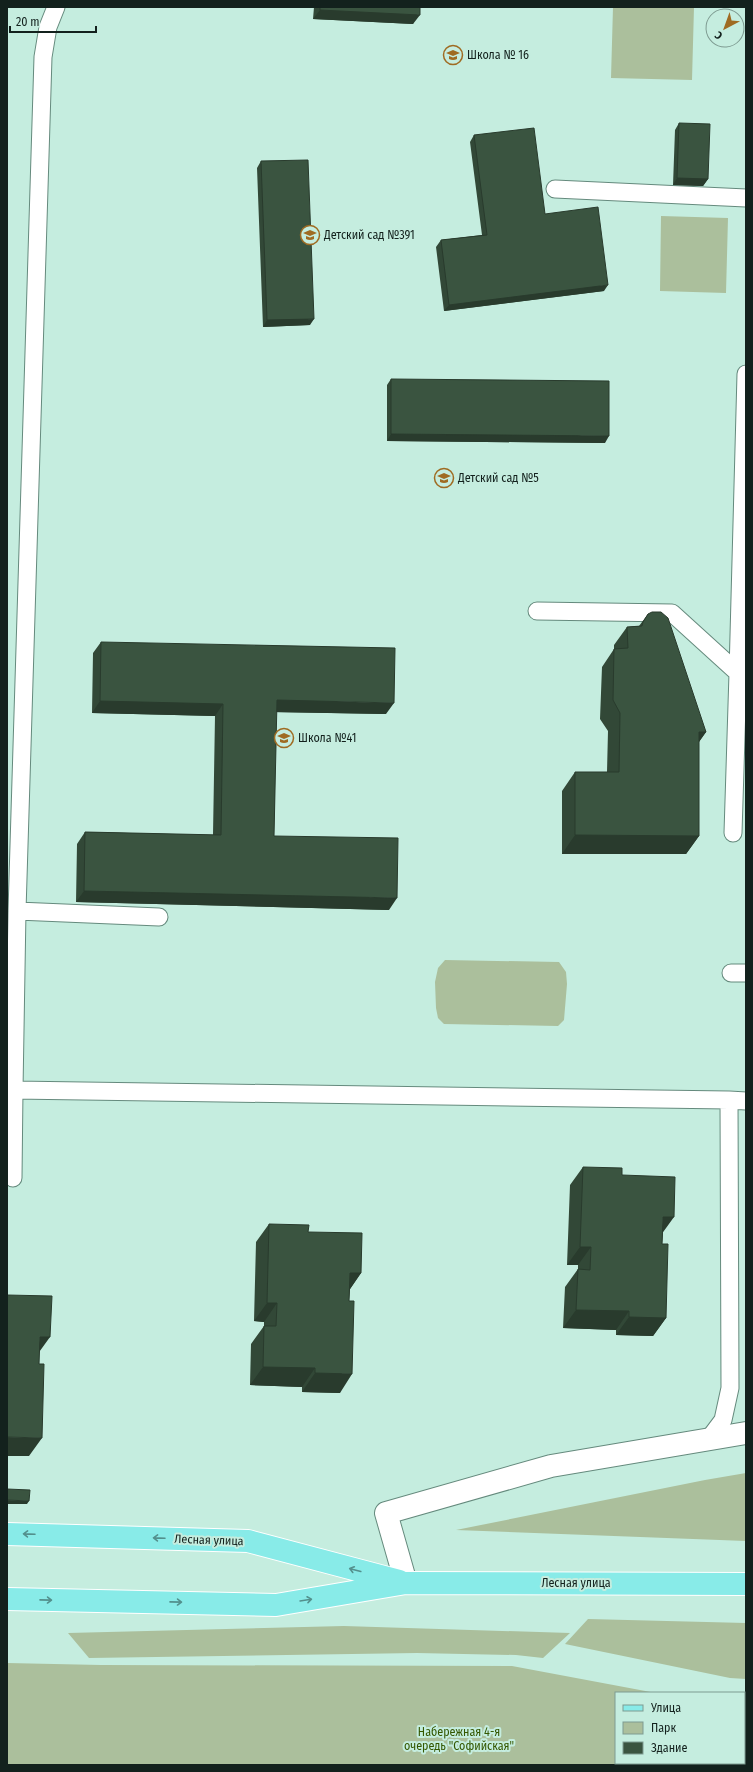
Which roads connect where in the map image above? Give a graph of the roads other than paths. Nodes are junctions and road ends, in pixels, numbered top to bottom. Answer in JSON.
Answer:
{"nodes":[{"id":1,"x":56,"y":7,"type":"edge"},
{"id":2,"x":555,"y":189,"type":"dead end"},
{"id":3,"x":746,"y":198,"type":"edge"},
{"id":4,"x":746,"y":374,"type":"edge"},
{"id":5,"x":537,"y":610,"type":"dead end"},
{"id":6,"x":742,"y":674,"type":"edge"},
{"id":7,"x":733,"y":833,"type":"dead end"},
{"id":8,"x":18,"y":911,"type":"junction"},
{"id":9,"x":159,"y":917,"type":"edge"},
{"id":10,"x":14,"y":1090,"type":"junction"},
{"id":11,"x":729,"y":1100,"type":"junction"},
{"id":12,"x":746,"y":1101,"type":"edge"},
{"id":13,"x":13,"y":1178,"type":"dead end"},
{"id":14,"x":746,"y":1433,"type":"edge"},
{"id":15,"x":708,"y":1440,"type":"junction"},
{"id":16,"x":7,"y":1534,"type":"edge"},
{"id":17,"x":406,"y":1583,"type":"junction"},
{"id":18,"x":746,"y":1584,"type":"edge"},
{"id":19,"x":7,"y":1599,"type":"edge"}],
"edges":[{"from":1,"to":8,"type":"lane"},
{"from":2,"to":3,"type":"lane"},
{"from":4,"to":6,"type":"lane"},
{"from":5,"to":6,"type":"lane"},
{"from":6,"to":7,"type":"lane"},
{"from":8,"to":9,"type":"lane"},
{"from":8,"to":10,"type":"lane"},
{"from":10,"to":11,"type":"lane"},
{"from":10,"to":13,"type":"lane"},
{"from":11,"to":12,"type":"lane"},
{"from":11,"to":15,"type":"lane"},
{"from":14,"to":15,"type":"street"},
{"from":15,"to":17,"type":"street"},
{"from":17,"to":16,"type":"main road","name":"Лесная улица","one_way":true},
{"from":17,"to":18,"type":"main road","name":"Лесная улица"},
{"from":19,"to":17,"type":"main road","name":"Лесная улица","one_way":true}]}
